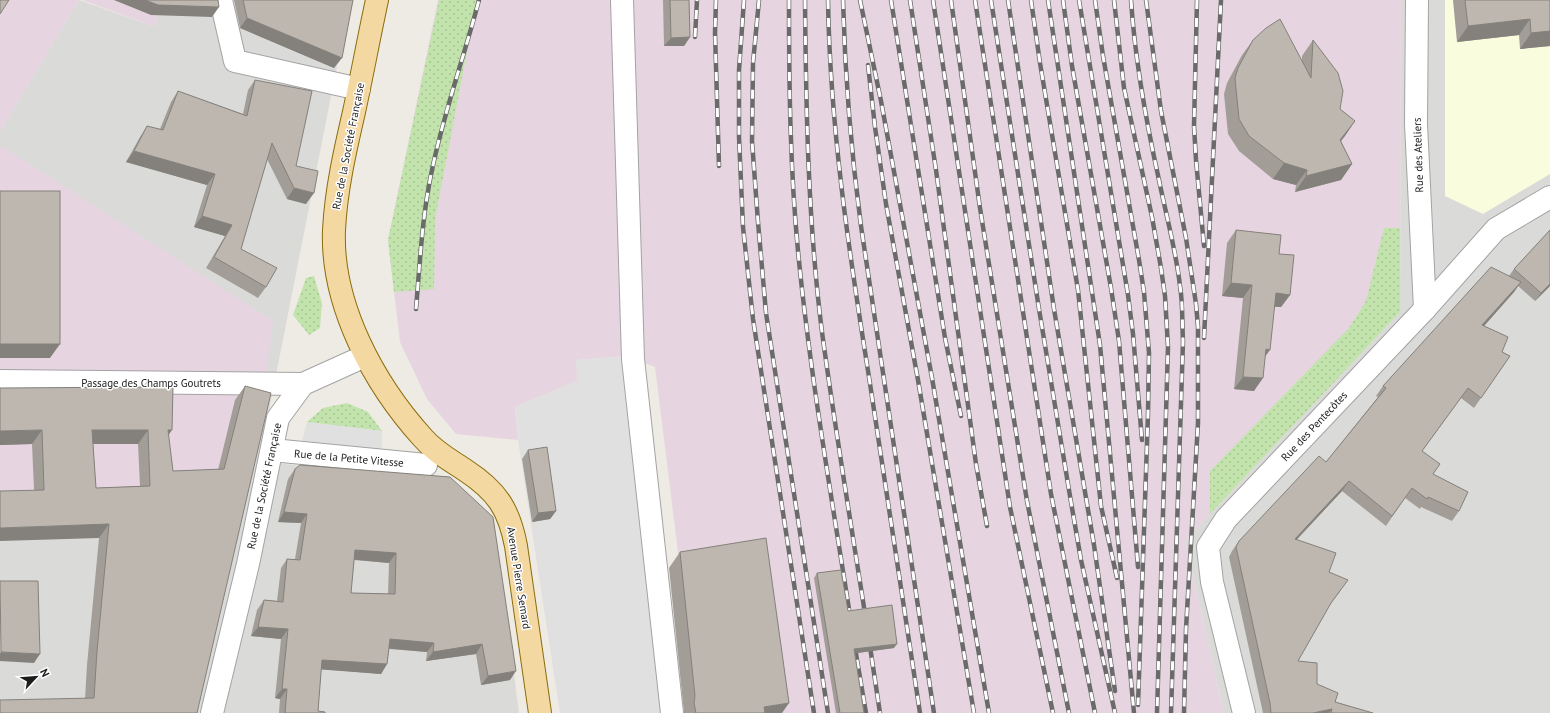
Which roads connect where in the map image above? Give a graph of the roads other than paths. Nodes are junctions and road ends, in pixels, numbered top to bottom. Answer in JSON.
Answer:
{"nodes":[{"id":1,"x":221,"y":0,"type":"edge"},
{"id":2,"x":377,"y":0,"type":"edge"},
{"id":3,"x":622,"y":0,"type":"edge"},
{"id":4,"x":1417,"y":0,"type":"edge"},
{"id":5,"x":359,"y":89,"type":"junction"},
{"id":6,"x":1550,"y":197,"type":"edge"},
{"id":7,"x":1425,"y":309,"type":"junction"},
{"id":8,"x":365,"y":356,"type":"junction"},
{"id":9,"x":0,"y":381,"type":"edge"},
{"id":10,"x":303,"y":384,"type":"junction"},
{"id":11,"x":272,"y":450,"type":"junction"},
{"id":12,"x":426,"y":465,"type":"dead end"},
{"id":13,"x":212,"y":713,"type":"edge"},
{"id":14,"x":540,"y":713,"type":"edge"},
{"id":15,"x":672,"y":713,"type":"edge"},
{"id":16,"x":1244,"y":713,"type":"edge"}],
"edges":[{"from":1,"to":5,"type":"street"},
{"from":2,"to":5,"type":"main road","name":"Rue de la Société Française"},
{"from":3,"to":15,"type":"street"},
{"from":4,"to":7,"type":"street","name":"Rue des Ateliers"},
{"from":5,"to":8,"type":"main road","name":"Rue de la Société Française"},
{"from":6,"to":7,"type":"street","name":"Rue des Pentecôtes"},
{"from":7,"to":16,"type":"street","name":"Rue des Pentecôtes"},
{"from":8,"to":10,"type":"street","name":"Rue de la Société Française"},
{"from":8,"to":14,"type":"main road","name":"Avenue Pierre Semard"},
{"from":9,"to":10,"type":"street","name":"Passage des Champs Goutrets"},
{"from":10,"to":11,"type":"street","name":"Rue de la Société Française"},
{"from":11,"to":12,"type":"street","name":"Rue de la Petite Vitesse"},
{"from":11,"to":13,"type":"street","name":"Rue de la Société Française"}]}
